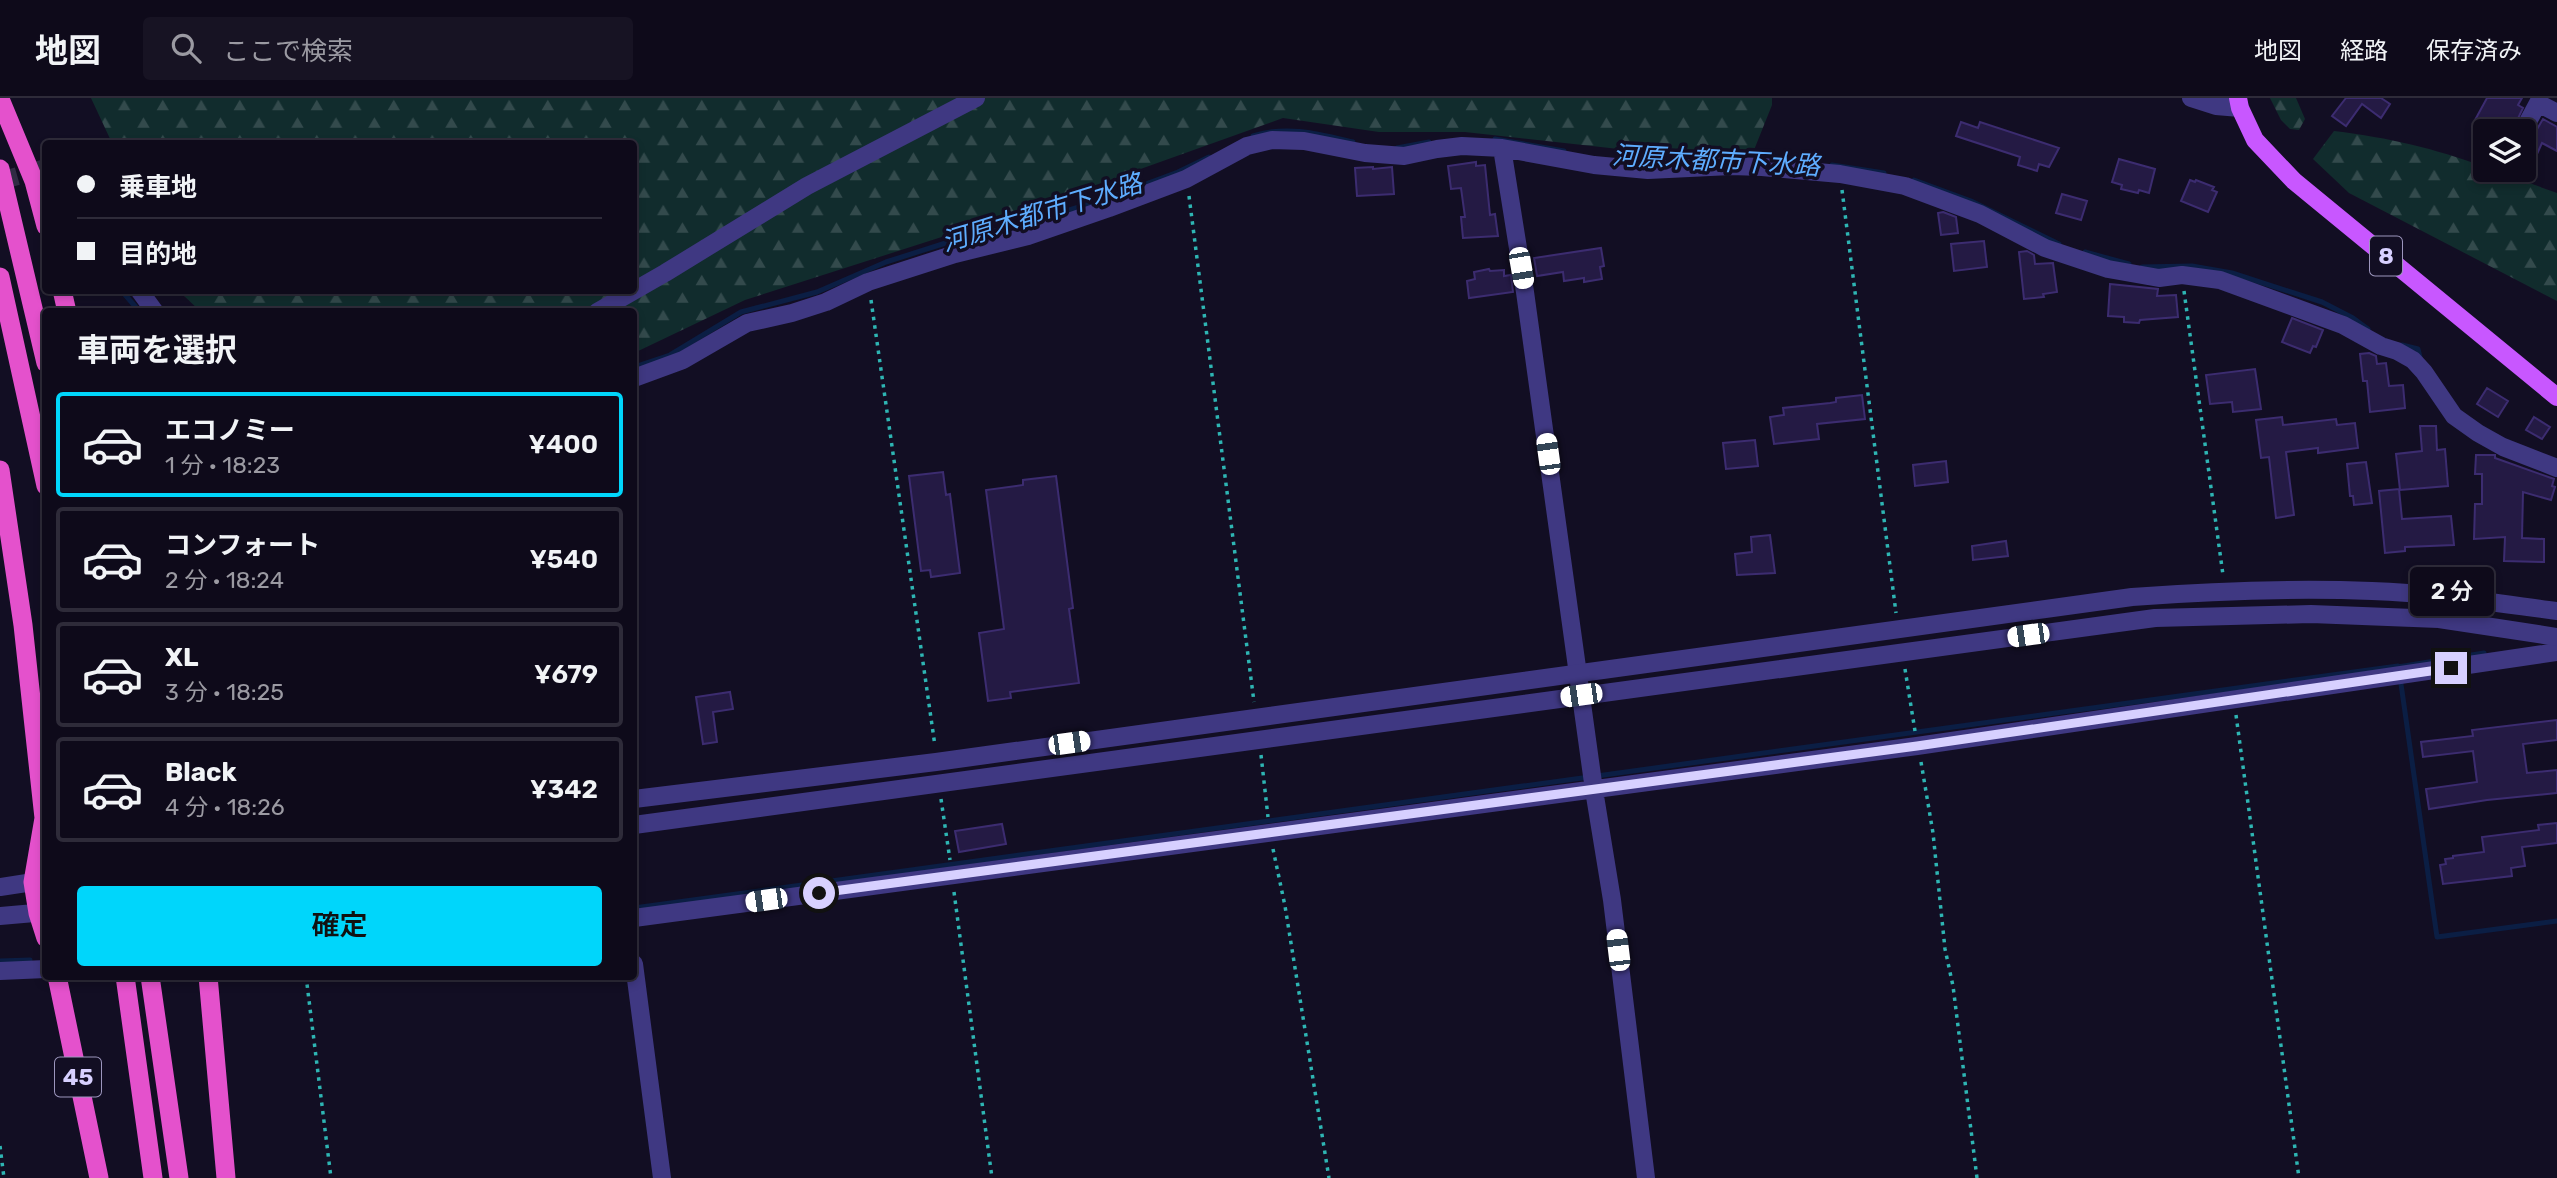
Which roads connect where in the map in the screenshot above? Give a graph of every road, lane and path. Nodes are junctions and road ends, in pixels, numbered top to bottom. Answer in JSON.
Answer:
{"nodes":[{"id":1,"x":976,"y":98,"type":"edge"},
{"id":2,"x":2190,"y":98,"type":"edge"},
{"id":3,"x":0,"y":99,"type":"edge"},
{"id":4,"x":2239,"y":103,"type":"edge"},
{"id":5,"x":2557,"y":113,"type":"edge"},
{"id":6,"x":2529,"y":119,"type":"edge"},
{"id":7,"x":1502,"y":148,"type":"junction"},
{"id":8,"x":0,"y":169,"type":"edge"},
{"id":9,"x":1840,"y":174,"type":"junction"},
{"id":10,"x":1186,"y":179,"type":"junction"},
{"id":11,"x":42,"y":211,"type":"edge"},
{"id":12,"x":2182,"y":275,"type":"junction"},
{"id":13,"x":0,"y":277,"type":"edge"},
{"id":14,"x":868,"y":282,"type":"junction"},
{"id":15,"x":637,"y":289,"type":"edge"},
{"id":16,"x":628,"y":294,"type":"edge"},
{"id":17,"x":604,"y":308,"type":"edge"},
{"id":18,"x":42,"y":346,"type":"edge"},
{"id":19,"x":637,"y":377,"type":"edge"},
{"id":20,"x":2557,"y":397,"type":"edge"},
{"id":21,"x":42,"y":468,"type":"edge"},
{"id":22,"x":2557,"y":468,"type":"edge"},
{"id":23,"x":0,"y":470,"type":"edge"},
{"id":24,"x":2225,"y":590,"type":"junction"},
{"id":25,"x":2557,"y":611,"type":"edge"},
{"id":26,"x":1898,"y":628,"type":"junction"},
{"id":27,"x":2557,"y":637,"type":"edge"},
{"id":28,"x":1902,"y":652,"type":"junction"},
{"id":29,"x":2557,"y":652,"type":"edge"},
{"id":30,"x":1578,"y":674,"type":"junction"},
{"id":31,"x":1581,"y":695,"type":"junction"},
{"id":32,"x":2234,"y":699,"type":"junction"},
{"id":33,"x":1256,"y":717,"type":"junction"},
{"id":34,"x":1917,"y":746,"type":"junction"},
{"id":35,"x":936,"y":762,"type":"junction"},
{"id":36,"x":1594,"y":790,"type":"junction"},
{"id":37,"x":637,"y":799,"type":"edge"},
{"id":38,"x":42,"y":800,"type":"edge"},
{"id":39,"x":637,"y":825,"type":"edge"},
{"id":40,"x":1270,"y":833,"type":"junction"},
{"id":41,"x":42,"y":843,"type":"edge"},
{"id":42,"x":952,"y":876,"type":"junction"},
{"id":43,"x":39,"y":881,"type":"edge"},
{"id":44,"x":0,"y":887,"type":"edge"},
{"id":45,"x":42,"y":912,"type":"edge"},
{"id":46,"x":0,"y":916,"type":"edge"},
{"id":47,"x":637,"y":918,"type":"edge"},
{"id":48,"x":42,"y":970,"type":"edge"},
{"id":49,"x":0,"y":971,"type":"edge"},
{"id":50,"x":58,"y":980,"type":"edge"},
{"id":51,"x":126,"y":980,"type":"edge"},
{"id":52,"x":151,"y":980,"type":"edge"},
{"id":53,"x":208,"y":980,"type":"edge"},
{"id":54,"x":306,"y":980,"type":"edge"},
{"id":55,"x":636,"y":980,"type":"edge"},
{"id":56,"x":0,"y":1146,"type":"edge"},
{"id":57,"x":4,"y":1178,"type":"edge"},
{"id":58,"x":99,"y":1178,"type":"edge"},
{"id":59,"x":153,"y":1178,"type":"edge"},
{"id":60,"x":179,"y":1178,"type":"edge"},
{"id":61,"x":226,"y":1178,"type":"edge"},
{"id":62,"x":331,"y":1178,"type":"edge"},
{"id":63,"x":662,"y":1178,"type":"edge"},
{"id":64,"x":992,"y":1178,"type":"edge"},
{"id":65,"x":1329,"y":1178,"type":"edge"},
{"id":66,"x":1646,"y":1178,"type":"edge"},
{"id":67,"x":1977,"y":1178,"type":"edge"},
{"id":68,"x":2299,"y":1178,"type":"edge"}],
"edges":[{"from":1,"to":15,"type":"street"},
{"from":2,"to":4,"type":"street"},
{"from":3,"to":11,"type":"highway"},
{"from":4,"to":20,"type":"main road","number":"8"},
{"from":5,"to":6,"type":"street"},
{"from":7,"to":9,"type":"street"},
{"from":7,"to":10,"type":"street"},
{"from":7,"to":30,"type":"street"},
{"from":8,"to":18,"type":"highway"},
{"from":9,"to":12,"type":"street"},
{"from":9,"to":26,"type":"path"},
{"from":10,"to":14,"type":"street"},
{"from":10,"to":33,"type":"path"},
{"from":12,"to":22,"type":"street"},
{"from":12,"to":24,"type":"path"},
{"from":13,"to":21,"type":"highway"},
{"from":14,"to":19,"type":"street"},
{"from":14,"to":35,"type":"path"},
{"from":16,"to":17,"type":"street"},
{"from":23,"to":38,"type":"highway"},
{"from":24,"to":25,"type":"street"},
{"from":24,"to":26,"type":"street"},
{"from":26,"to":30,"type":"street"},
{"from":27,"to":28,"type":"street"},
{"from":28,"to":31,"type":"street"},
{"from":28,"to":34,"type":"path"},
{"from":29,"to":32,"type":"street"},
{"from":30,"to":31,"type":"street"},
{"from":30,"to":33,"type":"street"},
{"from":31,"to":36,"type":"street"},
{"from":31,"to":39,"type":"street"},
{"from":32,"to":34,"type":"street"},
{"from":32,"to":68,"type":"path"},
{"from":33,"to":35,"type":"street"},
{"from":33,"to":40,"type":"path"},
{"from":34,"to":36,"type":"street"},
{"from":34,"to":67,"type":"path"},
{"from":35,"to":37,"type":"street"},
{"from":35,"to":42,"type":"path"},
{"from":36,"to":40,"type":"street"},
{"from":36,"to":66,"type":"street"},
{"from":40,"to":42,"type":"street"},
{"from":40,"to":65,"type":"path"},
{"from":41,"to":43,"type":"highway"},
{"from":42,"to":47,"type":"street"},
{"from":42,"to":64,"type":"path"},
{"from":43,"to":44,"type":"street"},
{"from":43,"to":45,"type":"highway"},
{"from":45,"to":46,"type":"street"},
{"from":48,"to":49,"type":"street"},
{"from":50,"to":58,"type":"highway","number":"45"},
{"from":51,"to":59,"type":"highway","number":"45"},
{"from":52,"to":60,"type":"highway"},
{"from":53,"to":61,"type":"highway"},
{"from":54,"to":62,"type":"path"},
{"from":55,"to":63,"type":"street"},
{"from":56,"to":57,"type":"path"}]}
